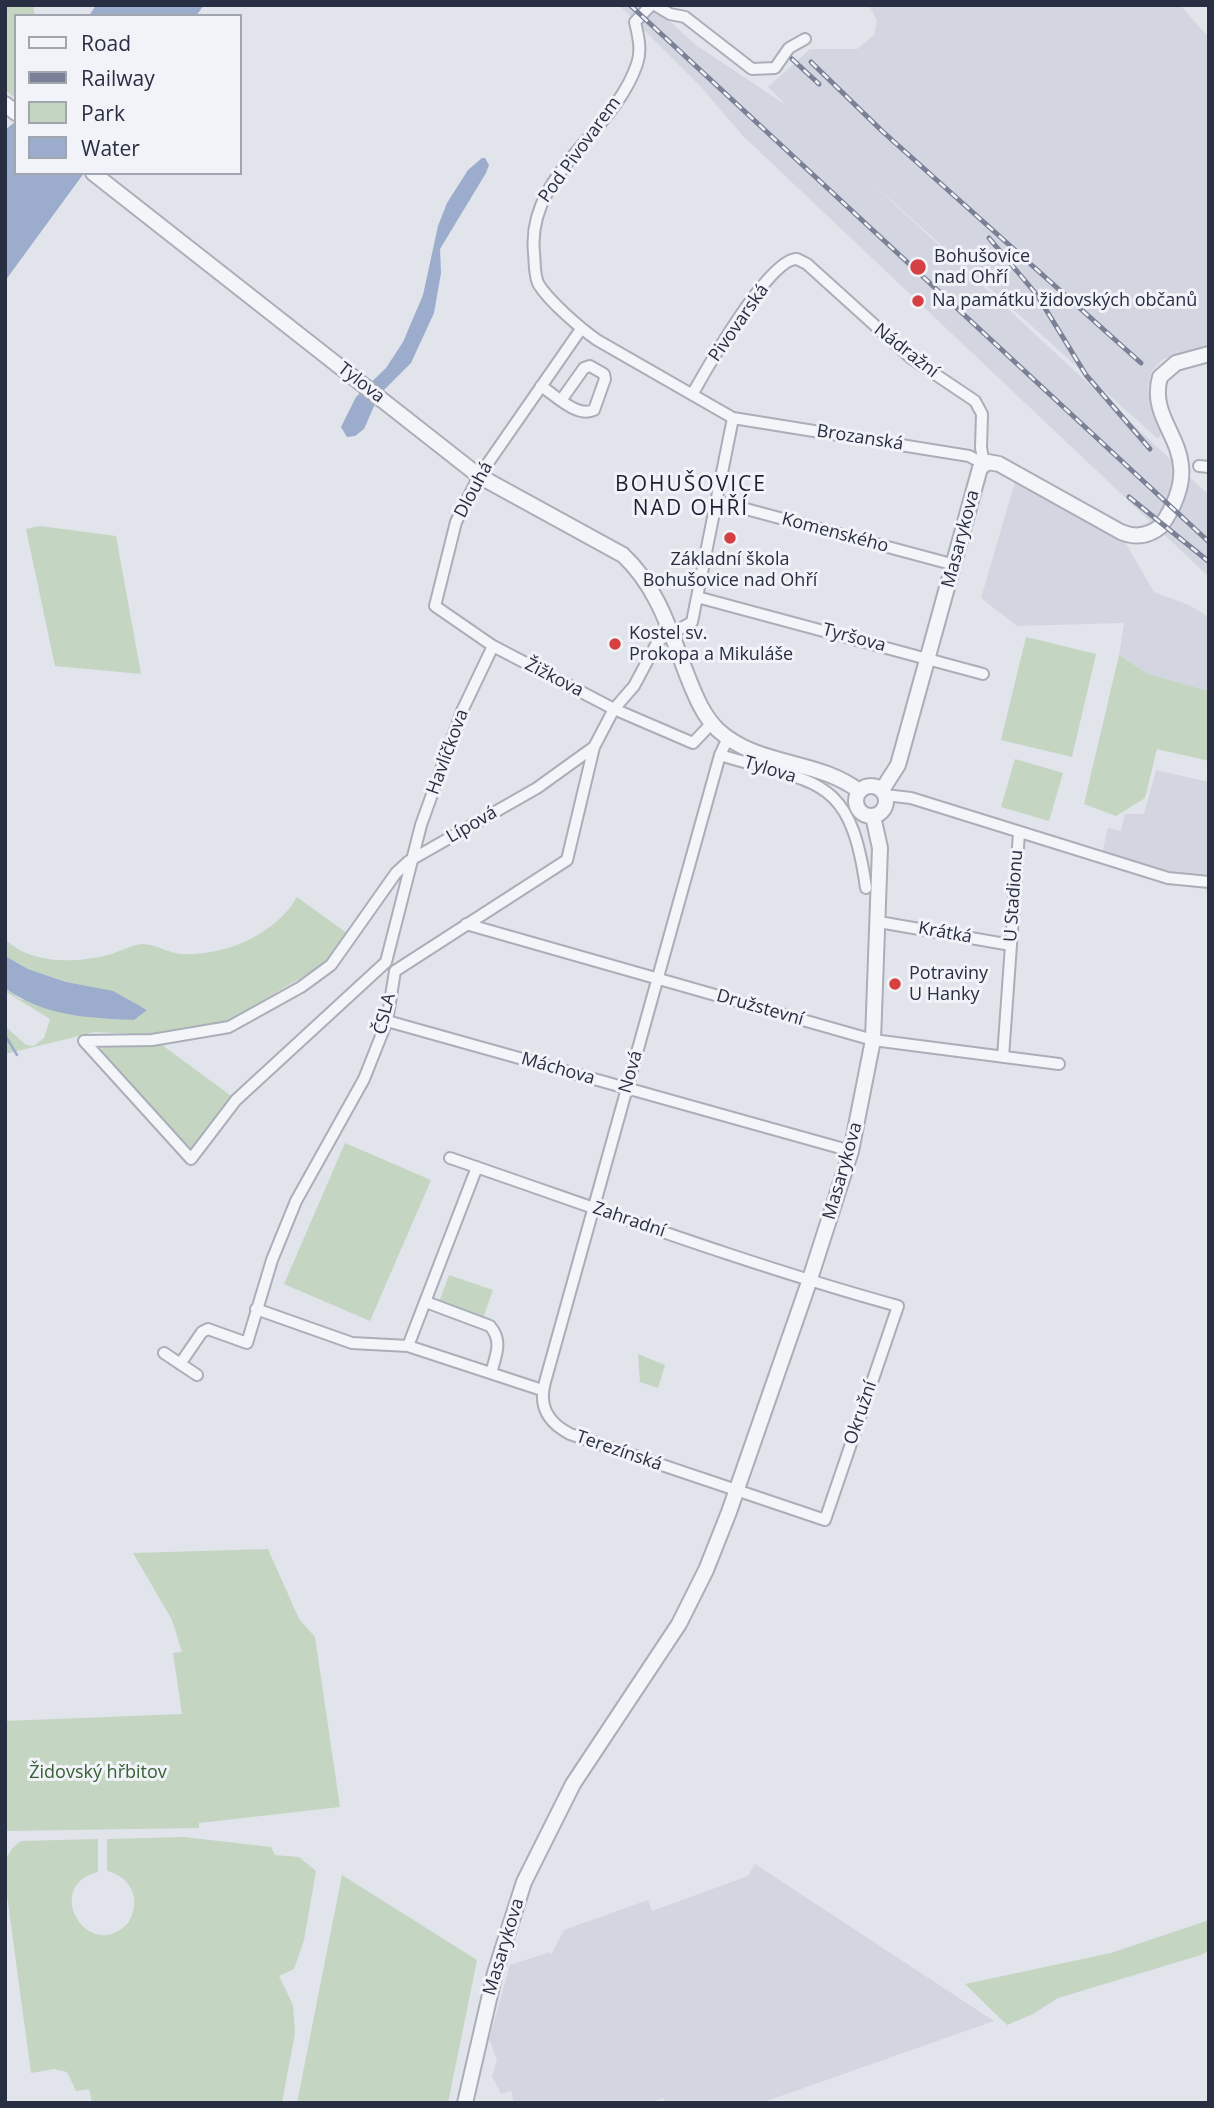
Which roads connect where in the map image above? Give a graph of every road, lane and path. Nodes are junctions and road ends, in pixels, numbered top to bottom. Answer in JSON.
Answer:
{"nodes":[{"id":1,"x":653,"y":5,"type":"edge"},
{"id":2,"x":806,"y":39,"type":"dead end"},
{"id":3,"x":95,"y":175,"type":"edge"},
{"id":4,"x":790,"y":259,"type":"joint"},
{"id":5,"x":581,"y":329,"type":"junction"},
{"id":6,"x":1209,"y":354,"type":"edge"},
{"id":7,"x":541,"y":386,"type":"junction"},
{"id":8,"x":693,"y":393,"type":"junction"},
{"id":9,"x":562,"y":400,"type":"junction"},
{"id":10,"x":733,"y":418,"type":"junction"},
{"id":11,"x":985,"y":464,"type":"junction"},
{"id":12,"x":1204,"y":467,"type":"edge"},
{"id":13,"x":479,"y":476,"type":"junction"},
{"id":14,"x":716,"y":501,"type":"junction"},
{"id":15,"x":955,"y":565,"type":"junction"},
{"id":16,"x":697,"y":597,"type":"junction"},
{"id":17,"x":672,"y":632,"type":"junction"},
{"id":18,"x":493,"y":646,"type":"junction"},
{"id":19,"x":929,"y":659,"type":"junction"},
{"id":20,"x":984,"y":674,"type":"dead end"},
{"id":21,"x":614,"y":709,"type":"junction"},
{"id":22,"x":712,"y":723,"type":"junction"},
{"id":23,"x":729,"y":738,"type":"junction"},
{"id":24,"x":594,"y":747,"type":"junction"},
{"id":25,"x":720,"y":755,"type":"junction"},
{"id":26,"x":859,"y":792,"type":"junction"},
{"id":27,"x":884,"y":793,"type":"junction"},
{"id":28,"x":873,"y":816,"type":"junction"},
{"id":29,"x":1018,"y":833,"type":"junction"},
{"id":30,"x":409,"y":862,"type":"junction"},
{"id":31,"x":1209,"y":882,"type":"edge"},
{"id":32,"x":866,"y":888,"type":"dead end"},
{"id":33,"x":879,"y":922,"type":"junction"},
{"id":34,"x":466,"y":924,"type":"junction"},
{"id":35,"x":1011,"y":945,"type":"junction"},
{"id":36,"x":386,"y":962,"type":"junction"},
{"id":37,"x":395,"y":971,"type":"junction"},
{"id":38,"x":658,"y":978,"type":"junction"},
{"id":39,"x":387,"y":1021,"type":"junction"},
{"id":40,"x":873,"y":1040,"type":"junction"},
{"id":41,"x":1003,"y":1057,"type":"junction"},
{"id":42,"x":1059,"y":1064,"type":"dead end"},
{"id":43,"x":626,"y":1088,"type":"junction"},
{"id":44,"x":851,"y":1151,"type":"junction"},
{"id":45,"x":450,"y":1158,"type":"dead end"},
{"id":46,"x":477,"y":1167,"type":"junction"},
{"id":47,"x":593,"y":1208,"type":"junction"},
{"id":48,"x":809,"y":1282,"type":"junction"},
{"id":49,"x":425,"y":1302,"type":"junction"},
{"id":50,"x":256,"y":1309,"type":"junction"},
{"id":51,"x":408,"y":1346,"type":"junction"},
{"id":52,"x":164,"y":1353,"type":"dead end"},
{"id":53,"x":180,"y":1364,"type":"junction"},
{"id":54,"x":491,"y":1373,"type":"junction"},
{"id":55,"x":197,"y":1375,"type":"dead end"},
{"id":56,"x":542,"y":1390,"type":"junction"},
{"id":57,"x":737,"y":1491,"type":"junction"},
{"id":58,"x":465,"y":2103,"type":"edge"}],
"edges":[{"from":1,"to":2,"type":"street","name":"Pod Pivovarem"},
{"from":1,"to":5,"type":"street","name":"Pod Pivovarem"},
{"from":3,"to":13,"type":"street","name":"Tylova"},
{"from":4,"to":8,"type":"street","name":"Pivovarská"},
{"from":4,"to":11,"type":"street","name":"Nádražní"},
{"from":5,"to":7,"type":"street","name":"Dlouhá"},
{"from":5,"to":8,"type":"street"},
{"from":6,"to":12,"type":"street"},
{"from":7,"to":9,"type":"street"},
{"from":7,"to":13,"type":"street","name":"Dlouhá"},
{"from":8,"to":10,"type":"street"},
{"from":9,"to":9,"type":"street"},
{"from":10,"to":11,"type":"street","name":"Brozanská"},
{"from":10,"to":14,"type":"street"},
{"from":11,"to":12,"type":"street"},
{"from":11,"to":15,"type":"street","name":"Masarykova"},
{"from":13,"to":17,"type":"street","name":"Tylova"},
{"from":13,"to":18,"type":"street","name":"Dlouhá"},
{"from":14,"to":15,"type":"street","name":"Komenského"},
{"from":14,"to":16,"type":"street"},
{"from":15,"to":19,"type":"street","name":"Masarykova"},
{"from":16,"to":17,"type":"street","name":"Lípová"},
{"from":16,"to":19,"type":"street","name":"Tyršova"},
{"from":17,"to":21,"type":"street","name":"Lípová"},
{"from":17,"to":22,"type":"street","name":"Tylova"},
{"from":18,"to":21,"type":"street","name":"Žižkova"},
{"from":18,"to":30,"type":"street","name":"Havlíčkova"},
{"from":19,"to":20,"type":"street"},
{"from":19,"to":27,"type":"street","name":"Masarykova"},
{"from":21,"to":22,"type":"street","name":"Žižkova"},
{"from":21,"to":24,"type":"street","name":"Lípová"},
{"from":22,"to":23,"type":"street","name":"Tylova"},
{"from":23,"to":25,"type":"street","name":"Tylova"},
{"from":23,"to":26,"type":"street","name":"Tylova"},
{"from":24,"to":30,"type":"street","name":"Lípová"},
{"from":24,"to":34,"type":"street","name":"ČSLA"},
{"from":25,"to":32,"type":"street","name":"Tylova"},
{"from":25,"to":38,"type":"street","name":"Nová"},
{"from":26,"to":27,"type":"street"},
{"from":26,"to":28,"type":"street"},
{"from":27,"to":28,"type":"street"},
{"from":27,"to":29,"type":"street","name":"U Stadionu"},
{"from":28,"to":33,"type":"street","name":"Masarykova"},
{"from":29,"to":31,"type":"street"},
{"from":29,"to":35,"type":"street","name":"U Stadionu"},
{"from":30,"to":36,"type":"street"},
{"from":30,"to":36,"type":"street"},
{"from":33,"to":35,"type":"street","name":"Krátká"},
{"from":33,"to":40,"type":"street","name":"Masarykova"},
{"from":34,"to":37,"type":"street","name":"ČSLA"},
{"from":34,"to":38,"type":"street","name":"Družstevní"},
{"from":35,"to":41,"type":"street","name":"U Stadionu"},
{"from":36,"to":37,"type":"street"},
{"from":37,"to":39,"type":"street","name":"ČSLA"},
{"from":38,"to":40,"type":"street","name":"Družstevní"},
{"from":38,"to":43,"type":"street","name":"Nová"},
{"from":39,"to":43,"type":"street","name":"Máchova"},
{"from":39,"to":50,"type":"street","name":"ČSLA"},
{"from":40,"to":41,"type":"street","name":"Družstevní"},
{"from":40,"to":44,"type":"street","name":"Masarykova"},
{"from":41,"to":42,"type":"street","name":"Družstevní"},
{"from":43,"to":44,"type":"street","name":"Máchova"},
{"from":43,"to":47,"type":"street","name":"Nová"},
{"from":44,"to":48,"type":"street","name":"Masarykova"},
{"from":45,"to":46,"type":"street","name":"Zahradní"},
{"from":46,"to":47,"type":"street","name":"Zahradní"},
{"from":46,"to":49,"type":"street"},
{"from":47,"to":48,"type":"street","name":"Zahradní"},
{"from":47,"to":56,"type":"street","name":"Nová"},
{"from":48,"to":57,"type":"street","name":"Masarykova"},
{"from":48,"to":57,"type":"street","name":"Okružní"},
{"from":49,"to":51,"type":"street"},
{"from":49,"to":54,"type":"street"},
{"from":50,"to":51,"type":"street"},
{"from":50,"to":53,"type":"street","name":"ČSLA"},
{"from":51,"to":54,"type":"street"},
{"from":52,"to":53,"type":"street"},
{"from":53,"to":55,"type":"street"},
{"from":54,"to":56,"type":"street"},
{"from":56,"to":57,"type":"street","name":"Terezínská"},
{"from":57,"to":58,"type":"street","name":"Masarykova"}]}
